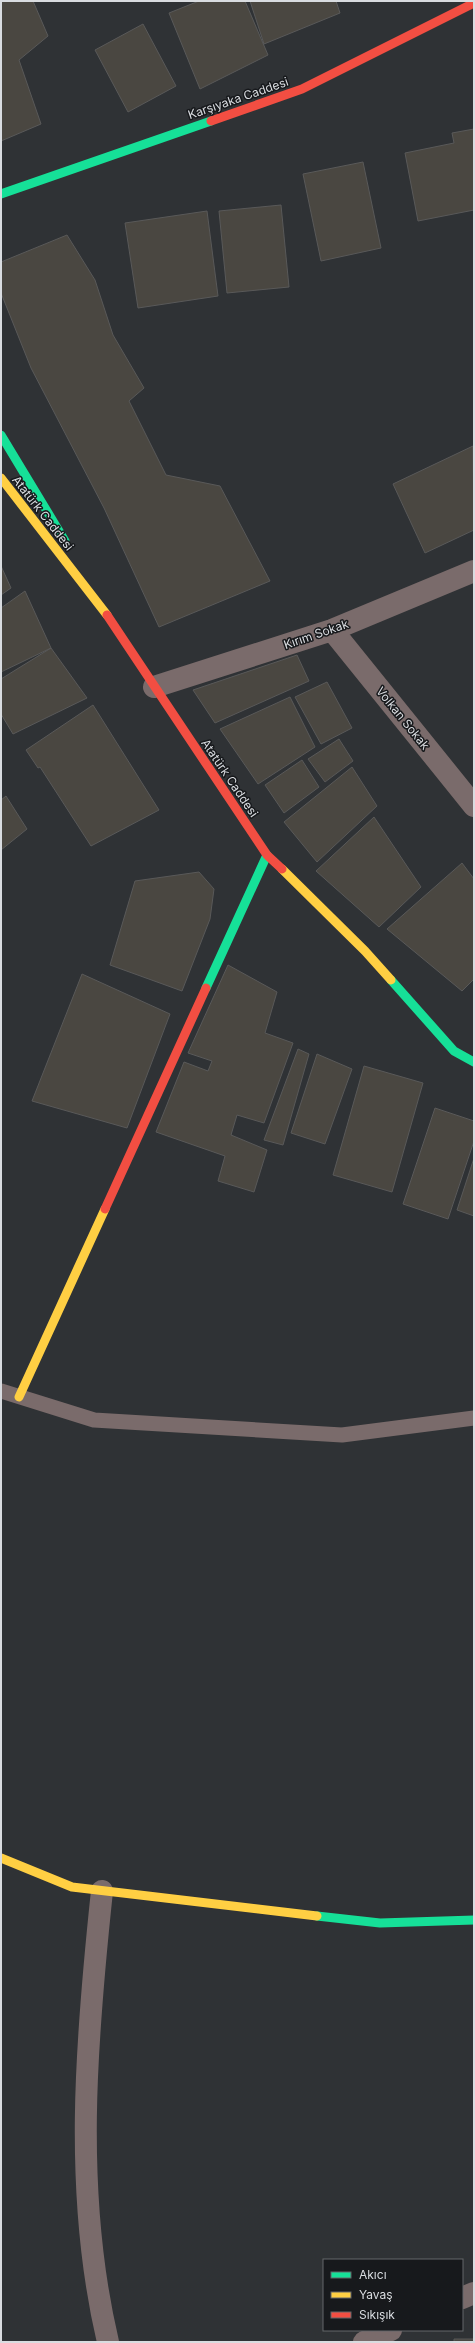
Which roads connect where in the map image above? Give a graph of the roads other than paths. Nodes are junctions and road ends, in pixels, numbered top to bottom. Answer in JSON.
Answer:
{"nodes":[{"id":1,"x":474,"y":3,"type":"edge"},
{"id":2,"x":1,"y":194,"type":"edge"},
{"id":3,"x":1,"y":435,"type":"edge"},
{"id":4,"x":1,"y":478,"type":"edge"},
{"id":5,"x":474,"y":571,"type":"edge"},
{"id":6,"x":332,"y":630,"type":"junction"},
{"id":7,"x":119,"y":631,"type":"junction"},
{"id":8,"x":154,"y":688,"type":"junction"},
{"id":9,"x":474,"y":806,"type":"edge"},
{"id":10,"x":267,"y":855,"type":"junction"},
{"id":11,"x":474,"y":1062,"type":"edge"},
{"id":12,"x":1,"y":1391,"type":"edge"},
{"id":13,"x":19,"y":1397,"type":"junction"},
{"id":14,"x":474,"y":1418,"type":"edge"},
{"id":15,"x":1,"y":1858,"type":"edge"},
{"id":16,"x":102,"y":1891,"type":"junction"},
{"id":17,"x":474,"y":1920,"type":"edge"},
{"id":18,"x":474,"y":2293,"type":"edge"},
{"id":19,"x":463,"y":2298,"type":"edge"},
{"id":20,"x":389,"y":2331,"type":"edge"},
{"id":21,"x":108,"y":2342,"type":"edge"},
{"id":22,"x":364,"y":2342,"type":"edge"}],
"edges":[{"from":1,"to":2,"type":"street","name":"Karşıyaka Caddesi"},
{"from":3,"to":7,"type":"street"},
{"from":4,"to":7,"type":"street","name":"Atatürk Caddesi"},
{"from":5,"to":6,"type":"street","name":"Kırım Sokak"},
{"from":6,"to":8,"type":"street","name":"Kırım Sokak"},
{"from":6,"to":9,"type":"street","name":"Volkan Sokak"},
{"from":7,"to":8,"type":"street","name":"Atatürk Caddesi"},
{"from":8,"to":10,"type":"street","name":"Atatürk Caddesi"},
{"from":10,"to":11,"type":"street","name":"Atatürk Caddesi"},
{"from":10,"to":13,"type":"street"},
{"from":12,"to":13,"type":"lane"},
{"from":13,"to":14,"type":"lane"},
{"from":15,"to":16,"type":"street"},
{"from":16,"to":17,"type":"street"},
{"from":16,"to":21,"type":"street"},
{"from":18,"to":19,"type":"street"},
{"from":20,"to":22,"type":"street"}]}
